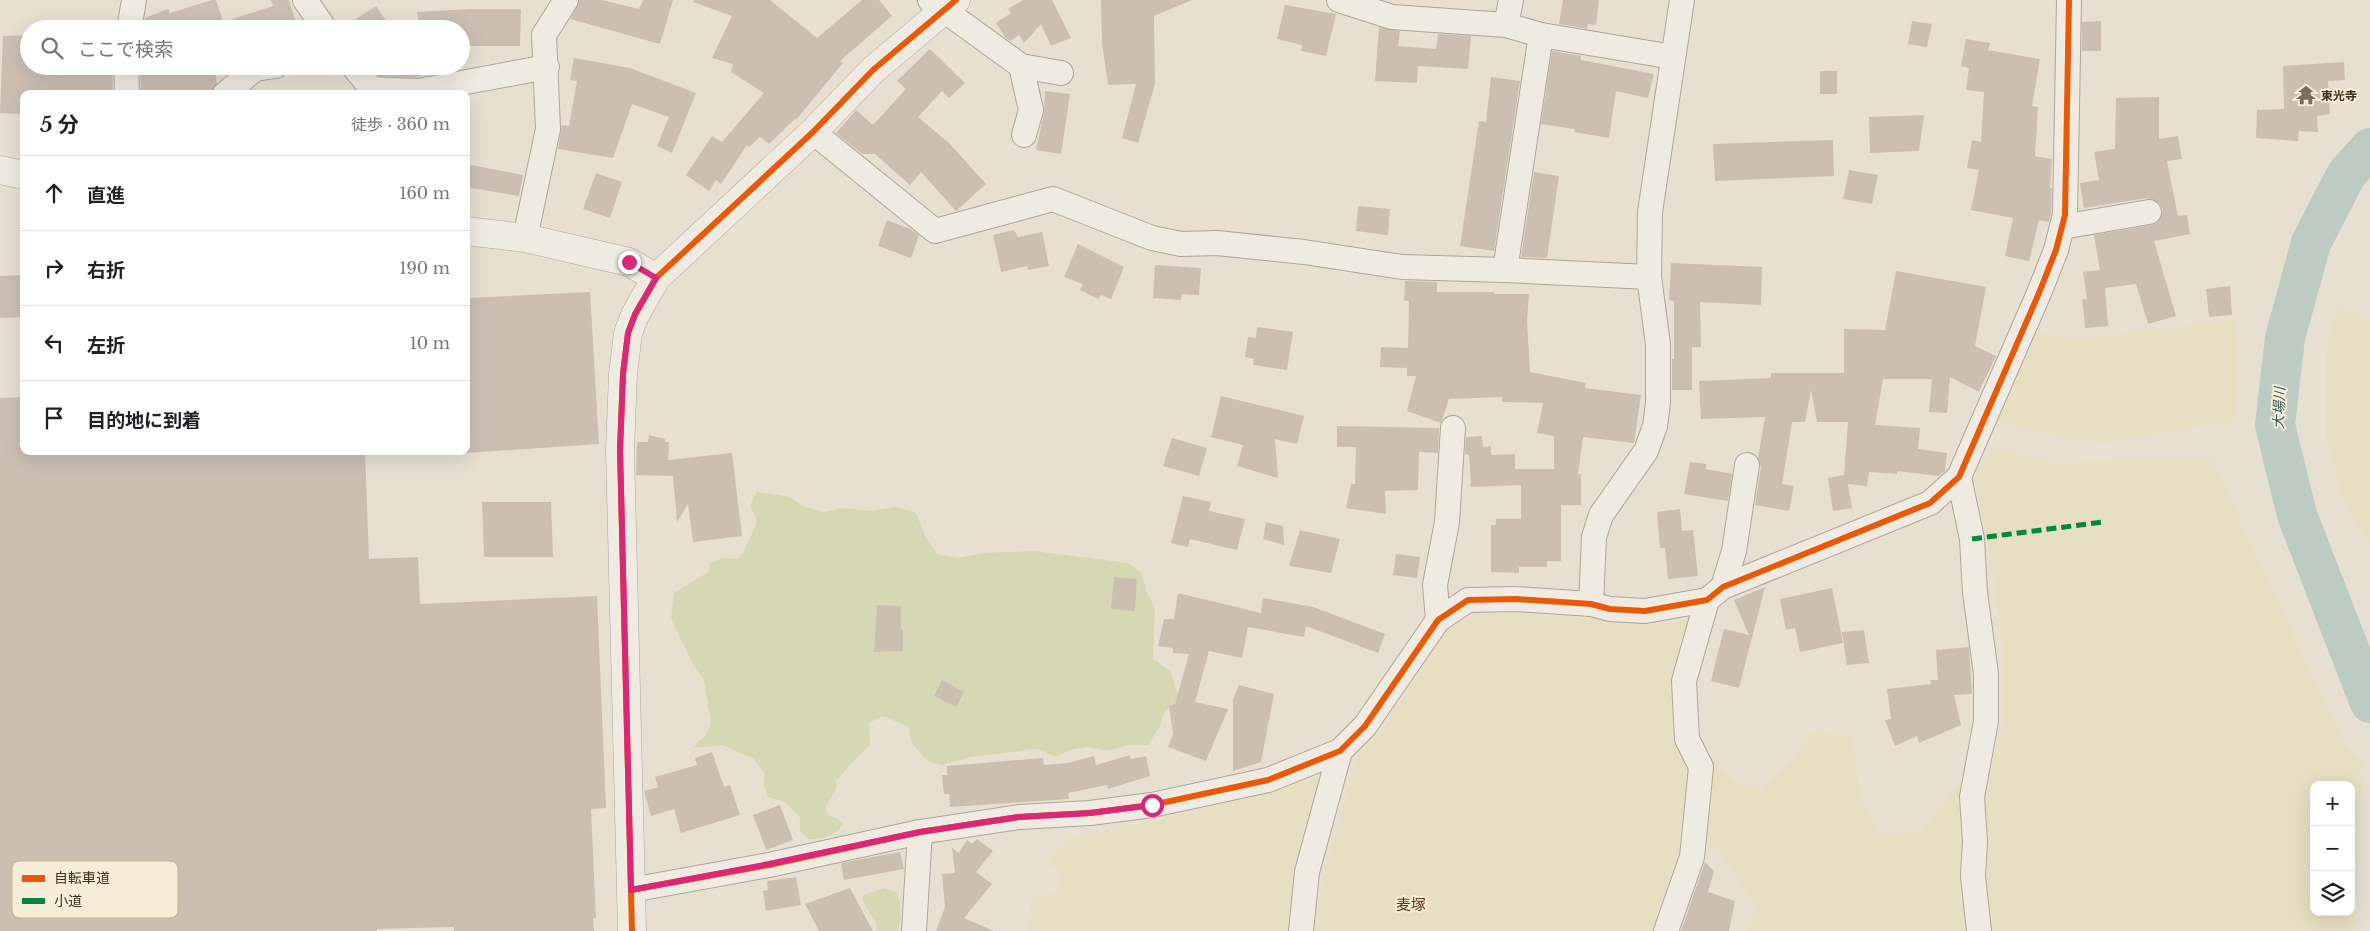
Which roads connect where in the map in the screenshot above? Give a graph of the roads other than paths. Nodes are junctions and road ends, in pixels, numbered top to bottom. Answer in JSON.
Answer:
{"nodes":[{"id":1,"x":134,"y":0,"type":"edge"},
{"id":2,"x":305,"y":0,"type":"edge"},
{"id":3,"x":566,"y":0,"type":"edge"},
{"id":4,"x":1339,"y":0,"type":"edge"},
{"id":5,"x":1511,"y":0,"type":"edge"},
{"id":6,"x":1682,"y":0,"type":"edge"},
{"id":7,"x":2069,"y":0,"type":"edge"},
{"id":8,"x":944,"y":3,"type":"edge"},
{"id":9,"x":131,"y":20,"type":"edge"},
{"id":10,"x":319,"y":20,"type":"edge"},
{"id":11,"x":1506,"y":25,"type":"junction"},
{"id":12,"x":1541,"y":35,"type":"junction"},
{"id":13,"x":1673,"y":57,"type":"junction"},
{"id":14,"x":1021,"y":66,"type":"junction"},
{"id":15,"x":547,"y":67,"type":"junction"},
{"id":16,"x":1061,"y":73,"type":"dead end"},
{"id":17,"x":126,"y":75,"type":"edge"},
{"id":18,"x":248,"y":75,"type":"edge"},
{"id":19,"x":360,"y":75,"type":"edge"},
{"id":20,"x":127,"y":90,"type":"edge"},
{"id":21,"x":230,"y":90,"type":"edge"},
{"id":22,"x":395,"y":90,"type":"edge"},
{"id":23,"x":423,"y":90,"type":"edge"},
{"id":24,"x":813,"y":132,"type":"junction"},
{"id":25,"x":1024,"y":135,"type":"dead end"},
{"id":26,"x":0,"y":170,"type":"edge"},
{"id":27,"x":20,"y":174,"type":"edge"},
{"id":28,"x":2149,"y":212,"type":"dead end"},
{"id":29,"x":2062,"y":227,"type":"junction"},
{"id":30,"x":470,"y":231,"type":"edge"},
{"id":31,"x":526,"y":238,"type":"junction"},
{"id":32,"x":1505,"y":270,"type":"junction"},
{"id":33,"x":1649,"y":277,"type":"junction"},
{"id":34,"x":656,"y":278,"type":"junction"},
{"id":35,"x":1453,"y":428,"type":"dead end"},
{"id":36,"x":1746,"y":465,"type":"dead end"},
{"id":37,"x":1959,"y":477,"type":"junction"},
{"id":38,"x":1715,"y":594,"type":"junction"},
{"id":39,"x":1591,"y":604,"type":"junction"},
{"id":40,"x":1438,"y":620,"type":"junction"},
{"id":41,"x":1340,"y":751,"type":"junction"},
{"id":42,"x":920,"y":832,"type":"junction"},
{"id":43,"x":631,"y":890,"type":"junction"},
{"id":44,"x":632,"y":931,"type":"edge"},
{"id":45,"x":914,"y":931,"type":"edge"},
{"id":46,"x":1301,"y":931,"type":"edge"},
{"id":47,"x":1666,"y":931,"type":"edge"},
{"id":48,"x":1979,"y":931,"type":"edge"}],
"edges":[{"from":1,"to":9,"type":"street"},
{"from":2,"to":10,"type":"street"},
{"from":3,"to":15,"type":"street"},
{"from":4,"to":11,"type":"street"},
{"from":5,"to":11,"type":"street"},
{"from":6,"to":13,"type":"street"},
{"from":7,"to":29,"type":"street"},
{"from":8,"to":14,"type":"street"},
{"from":8,"to":24,"type":"street"},
{"from":11,"to":12,"type":"street"},
{"from":12,"to":13,"type":"street"},
{"from":12,"to":32,"type":"street"},
{"from":13,"to":33,"type":"street"},
{"from":14,"to":16,"type":"street"},
{"from":14,"to":25,"type":"street"},
{"from":15,"to":23,"type":"street"},
{"from":15,"to":31,"type":"street"},
{"from":17,"to":20,"type":"street"},
{"from":18,"to":21,"type":"street"},
{"from":19,"to":22,"type":"street"},
{"from":24,"to":32,"type":"street"},
{"from":24,"to":34,"type":"street"},
{"from":26,"to":27,"type":"street"},
{"from":28,"to":29,"type":"street"},
{"from":29,"to":37,"type":"street"},
{"from":30,"to":31,"type":"street"},
{"from":31,"to":34,"type":"street"},
{"from":32,"to":33,"type":"street"},
{"from":33,"to":39,"type":"street"},
{"from":34,"to":43,"type":"street"},
{"from":35,"to":40,"type":"street"},
{"from":36,"to":38,"type":"street"},
{"from":37,"to":38,"type":"street"},
{"from":37,"to":48,"type":"street"},
{"from":38,"to":39,"type":"street"},
{"from":38,"to":47,"type":"street"},
{"from":39,"to":40,"type":"street"},
{"from":40,"to":41,"type":"street"},
{"from":41,"to":42,"type":"street"},
{"from":41,"to":46,"type":"street"},
{"from":42,"to":43,"type":"street"},
{"from":42,"to":45,"type":"street"},
{"from":43,"to":44,"type":"street"}]}
